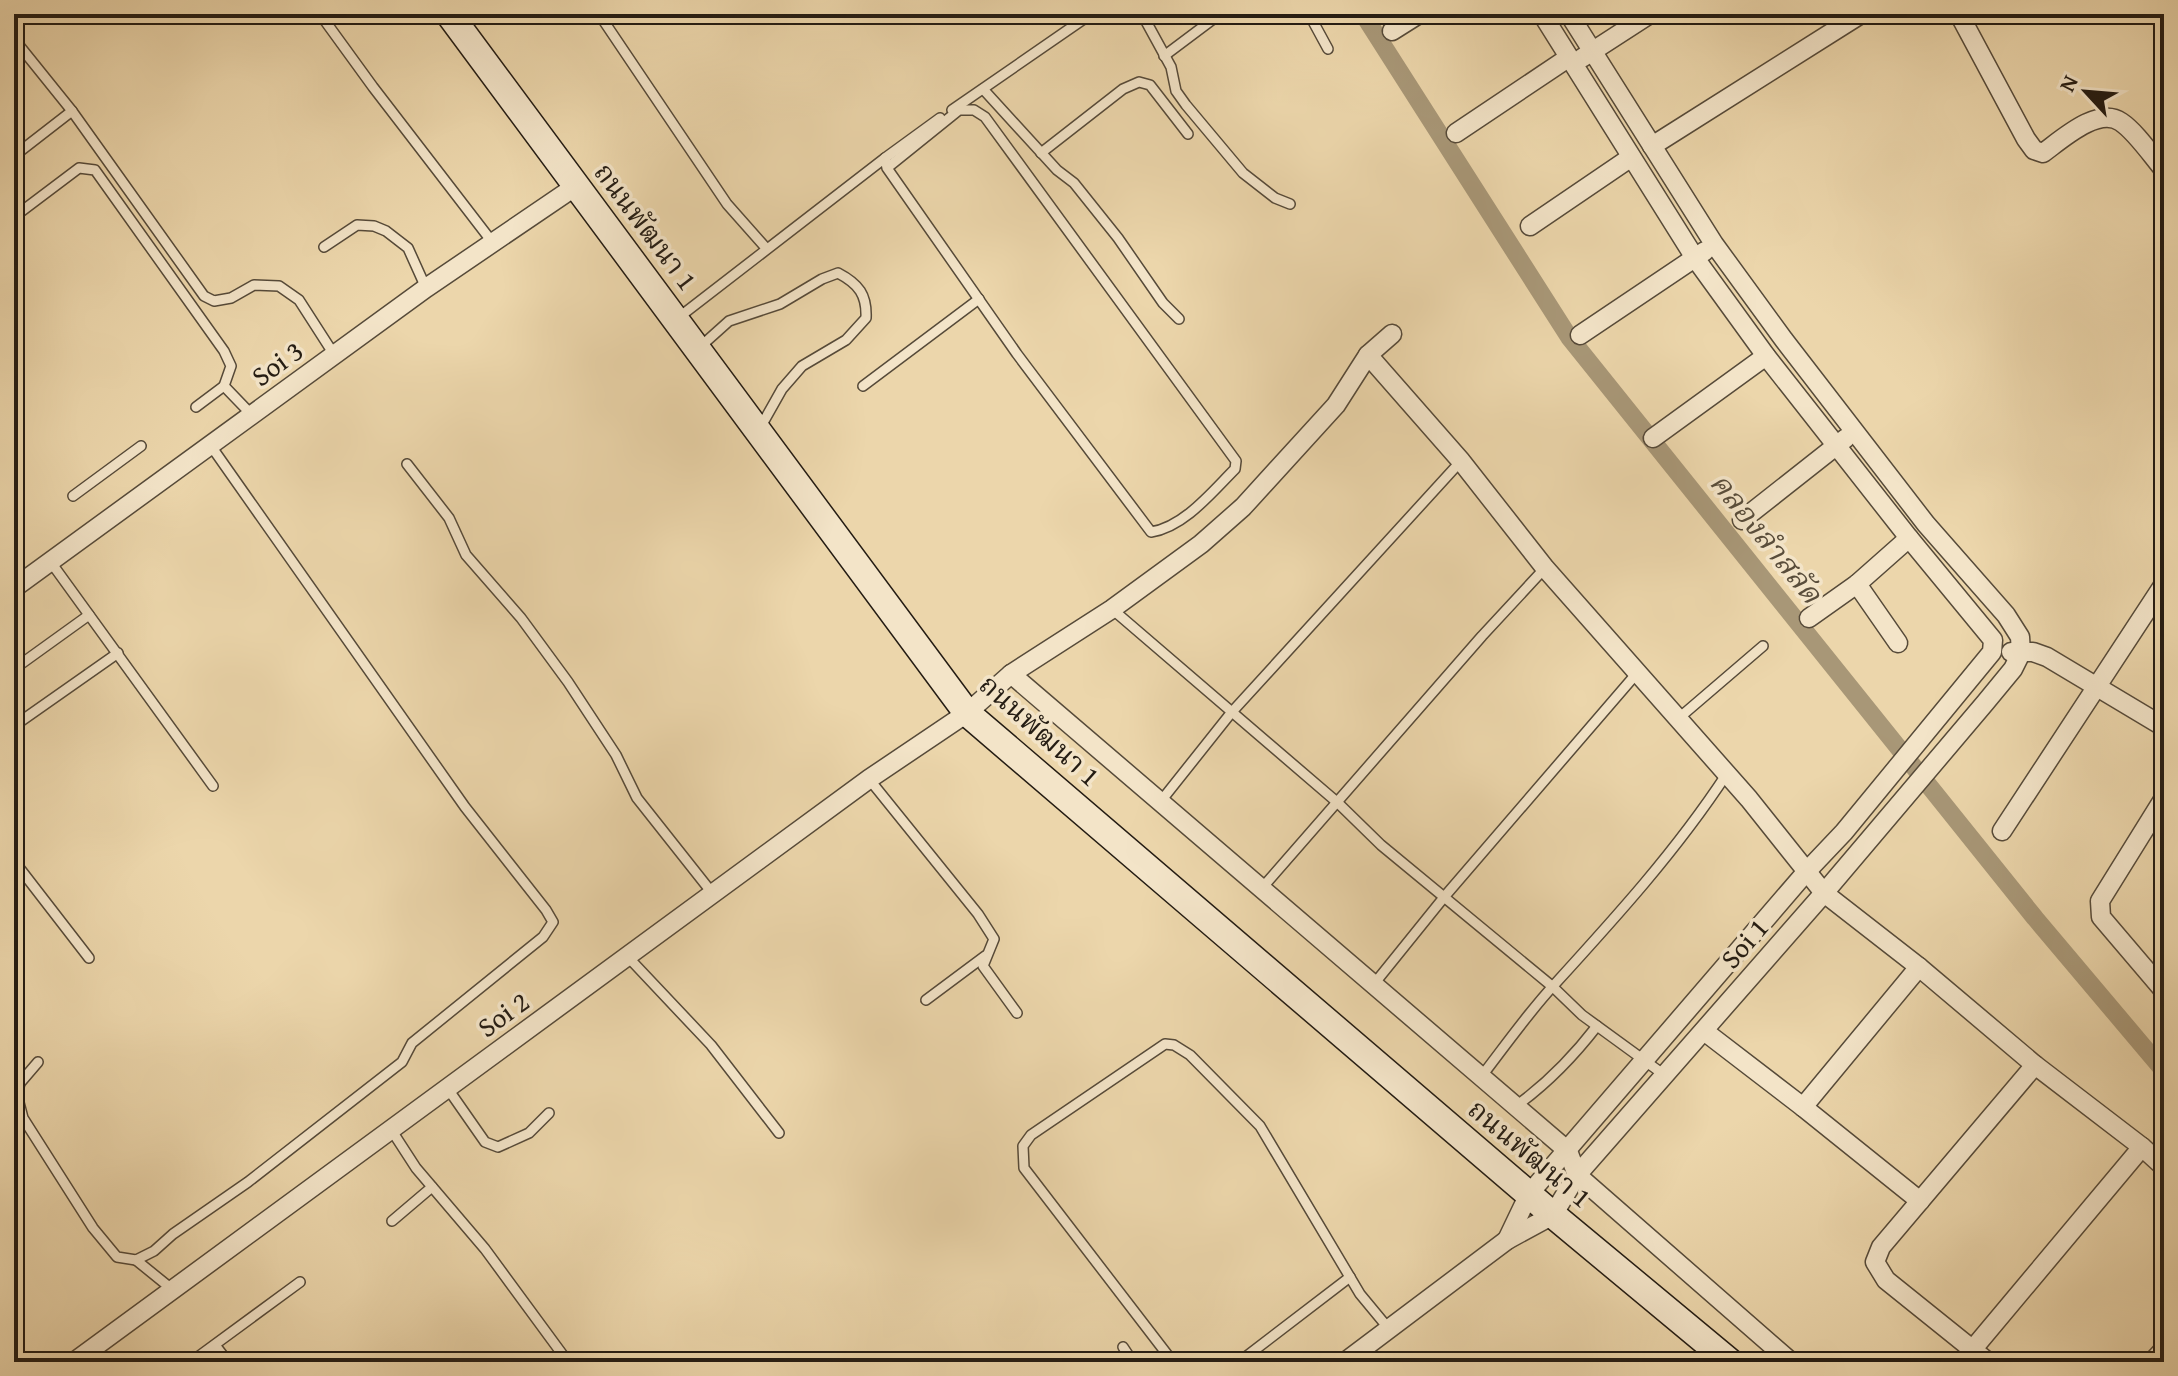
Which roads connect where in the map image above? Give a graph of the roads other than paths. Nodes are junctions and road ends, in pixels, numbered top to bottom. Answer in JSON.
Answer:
{"nodes":[{"id":1,"x":320,"y":14,"type":"edge"},
{"id":2,"x":449,"y":14,"type":"edge"},
{"id":3,"x":599,"y":14,"type":"edge"},
{"id":4,"x":1091,"y":14,"type":"edge"},
{"id":5,"x":1142,"y":14,"type":"edge"},
{"id":6,"x":1220,"y":14,"type":"edge"},
{"id":7,"x":1309,"y":14,"type":"edge"},
{"id":8,"x":1419,"y":14,"type":"edge"},
{"id":9,"x":1542,"y":14,"type":"edge"},
{"id":10,"x":1569,"y":14,"type":"edge"},
{"id":11,"x":1631,"y":14,"type":"edge"},
{"id":12,"x":1650,"y":14,"type":"edge"},
{"id":13,"x":1861,"y":14,"type":"edge"},
{"id":14,"x":1959,"y":14,"type":"edge"},
{"id":15,"x":1392,"y":31,"type":"dead end"},
{"id":16,"x":14,"y":39,"type":"edge"},
{"id":17,"x":1588,"y":48,"type":"junction"},
{"id":18,"x":1328,"y":49,"type":"dead end"},
{"id":19,"x":1164,"y":56,"type":"junction"},
{"id":20,"x":1569,"y":59,"type":"junction"},
{"id":21,"x":983,"y":89,"type":"junction"},
{"id":22,"x":72,"y":111,"type":"junction"},
{"id":23,"x":1456,"y":133,"type":"dead end"},
{"id":24,"x":1188,"y":134,"type":"dead end"},
{"id":25,"x":1652,"y":146,"type":"junction"},
{"id":26,"x":1041,"y":153,"type":"junction"},
{"id":27,"x":14,"y":156,"type":"edge"},
{"id":28,"x":1630,"y":158,"type":"junction"},
{"id":29,"x":886,"y":163,"type":"junction"},
{"id":30,"x":2164,"y":170,"type":"edge"},
{"id":31,"x":576,"y":186,"type":"junction"},
{"id":32,"x":1290,"y":204,"type":"dead end"},
{"id":33,"x":14,"y":217,"type":"edge"},
{"id":34,"x":1530,"y":226,"type":"dead end"},
{"id":35,"x":493,"y":243,"type":"junction"},
{"id":36,"x":1714,"y":244,"type":"junction"},
{"id":37,"x":324,"y":247,"type":"dead end"},
{"id":38,"x":766,"y":248,"type":"junction"},
{"id":39,"x":1695,"y":258,"type":"junction"},
{"id":40,"x":426,"y":288,"type":"junction"},
{"id":41,"x":979,"y":299,"type":"junction"},
{"id":42,"x":1179,"y":319,"type":"dead end"},
{"id":43,"x":675,"y":320,"type":"junction"},
{"id":44,"x":1392,"y":334,"type":"dead end"},
{"id":45,"x":1580,"y":335,"type":"dead end"},
{"id":46,"x":697,"y":349,"type":"junction"},
{"id":47,"x":1368,"y":355,"type":"junction"},
{"id":48,"x":335,"y":356,"type":"junction"},
{"id":49,"x":1766,"y":356,"type":"junction"},
{"id":50,"x":224,"y":386,"type":"junction"},
{"id":51,"x":863,"y":386,"type":"dead end"},
{"id":52,"x":196,"y":407,"type":"dead end"},
{"id":53,"x":253,"y":416,"type":"junction"},
{"id":54,"x":1853,"y":430,"type":"junction"},
{"id":55,"x":758,"y":431,"type":"junction"},
{"id":56,"x":1653,"y":438,"type":"dead end"},
{"id":57,"x":1838,"y":445,"type":"junction"},
{"id":58,"x":141,"y":446,"type":"dead end"},
{"id":59,"x":211,"y":446,"type":"junction"},
{"id":60,"x":1461,"y":461,"type":"junction"},
{"id":61,"x":407,"y":464,"type":"dead end"},
{"id":62,"x":73,"y":496,"type":"dead end"},
{"id":63,"x":1742,"y":520,"type":"dead end"},
{"id":64,"x":1909,"y":538,"type":"junction"},
{"id":65,"x":50,"y":561,"type":"junction"},
{"id":66,"x":1545,"y":568,"type":"junction"},
{"id":67,"x":1857,"y":584,"type":"junction"},
{"id":68,"x":2164,"y":584,"type":"edge"},
{"id":69,"x":14,"y":588,"type":"edge"},
{"id":70,"x":1112,"y":609,"type":"junction"},
{"id":71,"x":89,"y":615,"type":"junction"},
{"id":72,"x":1809,"y":618,"type":"dead end"},
{"id":73,"x":1898,"y":643,"type":"dead end"},
{"id":74,"x":1763,"y":646,"type":"dead end"},
{"id":75,"x":1992,"y":652,"type":"junction"},
{"id":76,"x":118,"y":653,"type":"junction"},
{"id":77,"x":2017,"y":661,"type":"junction"},
{"id":78,"x":14,"y":669,"type":"edge"},
{"id":79,"x":1637,"y":673,"type":"junction"},
{"id":80,"x":1011,"y":674,"type":"junction"},
{"id":81,"x":2098,"y":686,"type":"junction"},
{"id":82,"x":967,"y":713,"type":"junction"},
{"id":83,"x":1231,"y":713,"type":"junction"},
{"id":84,"x":1679,"y":718,"type":"junction"},
{"id":85,"x":14,"y":726,"type":"edge"},
{"id":86,"x":2164,"y":727,"type":"edge"},
{"id":87,"x":1726,"y":775,"type":"junction"},
{"id":88,"x":869,"y":779,"type":"junction"},
{"id":89,"x":213,"y":786,"type":"dead end"},
{"id":90,"x":2164,"y":798,"type":"edge"},
{"id":91,"x":1161,"y":801,"type":"junction"},
{"id":92,"x":1338,"y":803,"type":"junction"},
{"id":93,"x":2002,"y":831,"type":"dead end"},
{"id":94,"x":14,"y":861,"type":"edge"},
{"id":95,"x":1807,"y":871,"type":"junction"},
{"id":96,"x":1262,"y":888,"type":"junction"},
{"id":97,"x":1824,"y":893,"type":"junction"},
{"id":98,"x":713,"y":894,"type":"junction"},
{"id":99,"x":1445,"y":896,"type":"junction"},
{"id":100,"x":985,"y":956,"type":"junction"},
{"id":101,"x":628,"y":957,"type":"junction"},
{"id":102,"x":89,"y":958,"type":"dead end"},
{"id":103,"x":1919,"y":967,"type":"junction"},
{"id":104,"x":1374,"y":984,"type":"junction"},
{"id":105,"x":1553,"y":987,"type":"junction"},
{"id":106,"x":2164,"y":991,"type":"edge"},
{"id":107,"x":926,"y":1000,"type":"dead end"},
{"id":108,"x":1017,"y":1013,"type":"dead end"},
{"id":109,"x":1597,"y":1026,"type":"junction"},
{"id":110,"x":1704,"y":1031,"type":"junction"},
{"id":111,"x":1645,"y":1061,"type":"junction"},
{"id":112,"x":38,"y":1062,"type":"dead end"},
{"id":113,"x":2035,"y":1065,"type":"junction"},
{"id":114,"x":1663,"y":1074,"type":"junction"},
{"id":115,"x":1481,"y":1077,"type":"junction"},
{"id":116,"x":448,"y":1089,"type":"junction"},
{"id":117,"x":1516,"y":1106,"type":"junction"},
{"id":118,"x":1803,"y":1107,"type":"junction"},
{"id":119,"x":549,"y":1113,"type":"dead end"},
{"id":120,"x":392,"y":1131,"type":"junction"},
{"id":121,"x":779,"y":1133,"type":"dead end"},
{"id":122,"x":2142,"y":1147,"type":"junction"},
{"id":123,"x":1568,"y":1151,"type":"junction"},
{"id":124,"x":2164,"y":1167,"type":"edge"},
{"id":125,"x":1577,"y":1175,"type":"junction"},
{"id":126,"x":432,"y":1187,"type":"junction"},
{"id":127,"x":1529,"y":1194,"type":"junction"},
{"id":128,"x":1920,"y":1201,"type":"junction"},
{"id":129,"x":1553,"y":1215,"type":"junction"},
{"id":130,"x":392,"y":1221,"type":"dead end"},
{"id":131,"x":1507,"y":1240,"type":"junction"},
{"id":132,"x":136,"y":1260,"type":"junction"},
{"id":133,"x":1350,"y":1277,"type":"junction"},
{"id":134,"x":300,"y":1282,"type":"dead end"},
{"id":135,"x":173,"y":1290,"type":"junction"},
{"id":136,"x":1389,"y":1329,"type":"junction"},
{"id":137,"x":215,"y":1345,"type":"junction"},
{"id":138,"x":1123,"y":1347,"type":"dead end"},
{"id":139,"x":2164,"y":1349,"type":"edge"},
{"id":140,"x":1967,"y":1356,"type":"edge"},
{"id":141,"x":1353,"y":1360,"type":"edge"},
{"id":142,"x":74,"y":1362,"type":"edge"},
{"id":143,"x":191,"y":1362,"type":"edge"},
{"id":144,"x":228,"y":1362,"type":"edge"},
{"id":145,"x":568,"y":1362,"type":"edge"},
{"id":146,"x":1133,"y":1362,"type":"edge"},
{"id":147,"x":1173,"y":1362,"type":"edge"},
{"id":148,"x":1239,"y":1362,"type":"edge"},
{"id":149,"x":1730,"y":1362,"type":"edge"},
{"id":150,"x":1791,"y":1362,"type":"edge"},
{"id":151,"x":1988,"y":1362,"type":"edge"},
{"id":152,"x":2152,"y":1362,"type":"edge"}],
"edges":[{"from":1,"to":35,"type":"lane"},
{"from":2,"to":31,"type":"main road","name":"ถนนพัฒนา 1"},
{"from":3,"to":38,"type":"lane"},
{"from":4,"to":21,"type":"lane"},
{"from":5,"to":19,"type":"lane"},
{"from":6,"to":19,"type":"lane"},
{"from":7,"to":18,"type":"lane"},
{"from":8,"to":15,"type":"street"},
{"from":9,"to":20,"type":"street"},
{"from":10,"to":17,"type":"street"},
{"from":11,"to":17,"type":"street"},
{"from":12,"to":17,"type":"street"},
{"from":13,"to":25,"type":"street"},
{"from":14,"to":30,"type":"street"},
{"from":16,"to":22,"type":"lane"},
{"from":17,"to":20,"type":"street"},
{"from":17,"to":25,"type":"street"},
{"from":19,"to":32,"type":"lane"},
{"from":20,"to":23,"type":"street"},
{"from":20,"to":28,"type":"street"},
{"from":21,"to":26,"type":"lane"},
{"from":21,"to":29,"type":"lane"},
{"from":22,"to":27,"type":"lane"},
{"from":22,"to":48,"type":"lane"},
{"from":24,"to":26,"type":"lane"},
{"from":25,"to":36,"type":"street"},
{"from":26,"to":42,"type":"lane"},
{"from":28,"to":34,"type":"street"},
{"from":28,"to":39,"type":"street"},
{"from":29,"to":38,"type":"lane"},
{"from":29,"to":41,"type":"lane"},
{"from":29,"to":41,"type":"lane"},
{"from":31,"to":35,"type":"street","name":"Soi 3"},
{"from":31,"to":43,"type":"main road","name":"ถนนพัฒนา 1"},
{"from":33,"to":50,"type":"lane"},
{"from":35,"to":40,"type":"street","name":"Soi 3"},
{"from":36,"to":39,"type":"street"},
{"from":36,"to":54,"type":"street"},
{"from":37,"to":40,"type":"lane"},
{"from":38,"to":43,"type":"lane"},
{"from":39,"to":45,"type":"street"},
{"from":39,"to":49,"type":"street"},
{"from":40,"to":48,"type":"street","name":"Soi 3"},
{"from":41,"to":51,"type":"lane"},
{"from":43,"to":46,"type":"main road","name":"ถนนพัฒนา 1"},
{"from":44,"to":47,"type":"street","name":"Soi 2"},
{"from":46,"to":55,"type":"main road","name":"ถนนพัฒนา 1"},
{"from":46,"to":55,"type":"lane"},
{"from":47,"to":60,"type":"street"},
{"from":47,"to":70,"type":"street","name":"Soi 2"},
{"from":48,"to":53,"type":"street","name":"Soi 3"},
{"from":49,"to":56,"type":"street"},
{"from":49,"to":57,"type":"street"},
{"from":50,"to":52,"type":"lane"},
{"from":50,"to":53,"type":"lane"},
{"from":53,"to":59,"type":"street","name":"Soi 3"},
{"from":54,"to":57,"type":"street"},
{"from":54,"to":77,"type":"street"},
{"from":55,"to":82,"type":"main road","name":"ถนนพัฒนา 1"},
{"from":57,"to":63,"type":"street"},
{"from":57,"to":64,"type":"street"},
{"from":58,"to":62,"type":"lane"},
{"from":59,"to":65,"type":"street","name":"Soi 3"},
{"from":59,"to":132,"type":"lane"},
{"from":60,"to":66,"type":"street"},
{"from":60,"to":83,"type":"lane"},
{"from":61,"to":98,"type":"lane"},
{"from":64,"to":67,"type":"street"},
{"from":64,"to":75,"type":"street"},
{"from":65,"to":69,"type":"street","name":"Soi 3"},
{"from":65,"to":71,"type":"lane"},
{"from":66,"to":79,"type":"street"},
{"from":66,"to":92,"type":"lane"},
{"from":67,"to":72,"type":"street"},
{"from":67,"to":73,"type":"street"},
{"from":68,"to":81,"type":"street"},
{"from":70,"to":80,"type":"street","name":"Soi 2"},
{"from":70,"to":83,"type":"lane"},
{"from":71,"to":76,"type":"lane"},
{"from":71,"to":78,"type":"lane"},
{"from":74,"to":84,"type":"lane"},
{"from":75,"to":77,"type":"street"},
{"from":75,"to":95,"type":"street"},
{"from":76,"to":85,"type":"lane"},
{"from":76,"to":89,"type":"lane"},
{"from":77,"to":81,"type":"street"},
{"from":77,"to":97,"type":"street","name":"Soi 1"},
{"from":79,"to":84,"type":"street"},
{"from":79,"to":99,"type":"lane"},
{"from":80,"to":82,"type":"street","name":"Soi 2"},
{"from":80,"to":91,"type":"street"},
{"from":81,"to":86,"type":"street"},
{"from":81,"to":93,"type":"street"},
{"from":82,"to":88,"type":"street","name":"Soi 2"},
{"from":82,"to":127,"type":"main road","name":"ถนนพัฒนา 1"},
{"from":83,"to":91,"type":"lane"},
{"from":83,"to":92,"type":"lane"},
{"from":84,"to":87,"type":"street"},
{"from":87,"to":95,"type":"street"},
{"from":87,"to":105,"type":"lane"},
{"from":88,"to":98,"type":"street","name":"Soi 2"},
{"from":88,"to":100,"type":"lane"},
{"from":90,"to":106,"type":"street"},
{"from":91,"to":96,"type":"street"},
{"from":92,"to":96,"type":"lane"},
{"from":92,"to":99,"type":"lane"},
{"from":94,"to":102,"type":"lane"},
{"from":95,"to":97,"type":"street"},
{"from":95,"to":111,"type":"street"},
{"from":96,"to":104,"type":"street"},
{"from":97,"to":103,"type":"street"},
{"from":97,"to":110,"type":"street","name":"Soi 1"},
{"from":98,"to":101,"type":"street","name":"Soi 2"},
{"from":99,"to":104,"type":"lane"},
{"from":99,"to":105,"type":"lane"},
{"from":100,"to":107,"type":"lane"},
{"from":100,"to":108,"type":"lane"},
{"from":101,"to":116,"type":"street","name":"Soi 2"},
{"from":101,"to":121,"type":"lane"},
{"from":103,"to":113,"type":"street"},
{"from":103,"to":118,"type":"street"},
{"from":104,"to":115,"type":"street"},
{"from":105,"to":109,"type":"lane"},
{"from":105,"to":115,"type":"lane"},
{"from":109,"to":111,"type":"lane"},
{"from":109,"to":117,"type":"lane"},
{"from":110,"to":114,"type":"street","name":"Soi 1"},
{"from":110,"to":118,"type":"street"},
{"from":111,"to":114,"type":"lane"},
{"from":111,"to":123,"type":"street"},
{"from":112,"to":132,"type":"lane"},
{"from":113,"to":122,"type":"street"},
{"from":113,"to":128,"type":"street"},
{"from":114,"to":125,"type":"street","name":"Soi 1"},
{"from":115,"to":117,"type":"street"},
{"from":116,"to":119,"type":"lane"},
{"from":116,"to":120,"type":"street","name":"Soi 2"},
{"from":117,"to":123,"type":"street"},
{"from":118,"to":128,"type":"street"},
{"from":120,"to":126,"type":"lane"},
{"from":120,"to":135,"type":"street","name":"Soi 2"},
{"from":122,"to":124,"type":"street"},
{"from":122,"to":140,"type":"street"},
{"from":123,"to":125,"type":"street"},
{"from":123,"to":127,"type":"street"},
{"from":125,"to":129,"type":"street","name":"Soi 1"},
{"from":125,"to":150,"type":"street"},
{"from":126,"to":130,"type":"lane"},
{"from":126,"to":145,"type":"lane"},
{"from":127,"to":129,"type":"main road","name":"ถนนพัฒนา 1"},
{"from":127,"to":131,"type":"street"},
{"from":128,"to":140,"type":"street"},
{"from":129,"to":131,"type":"street"},
{"from":129,"to":149,"type":"main road","name":"ถนนพัฒนา 1"},
{"from":131,"to":136,"type":"street"},
{"from":132,"to":135,"type":"lane"},
{"from":133,"to":136,"type":"lane"},
{"from":133,"to":147,"type":"lane"},
{"from":133,"to":148,"type":"lane"},
{"from":134,"to":137,"type":"lane"},
{"from":135,"to":142,"type":"street","name":"Soi 2"},
{"from":136,"to":141,"type":"street"},
{"from":137,"to":143,"type":"lane"},
{"from":137,"to":144,"type":"lane"},
{"from":138,"to":146,"type":"lane"},
{"from":139,"to":152,"type":"street"},
{"from":140,"to":151,"type":"street"}]}
